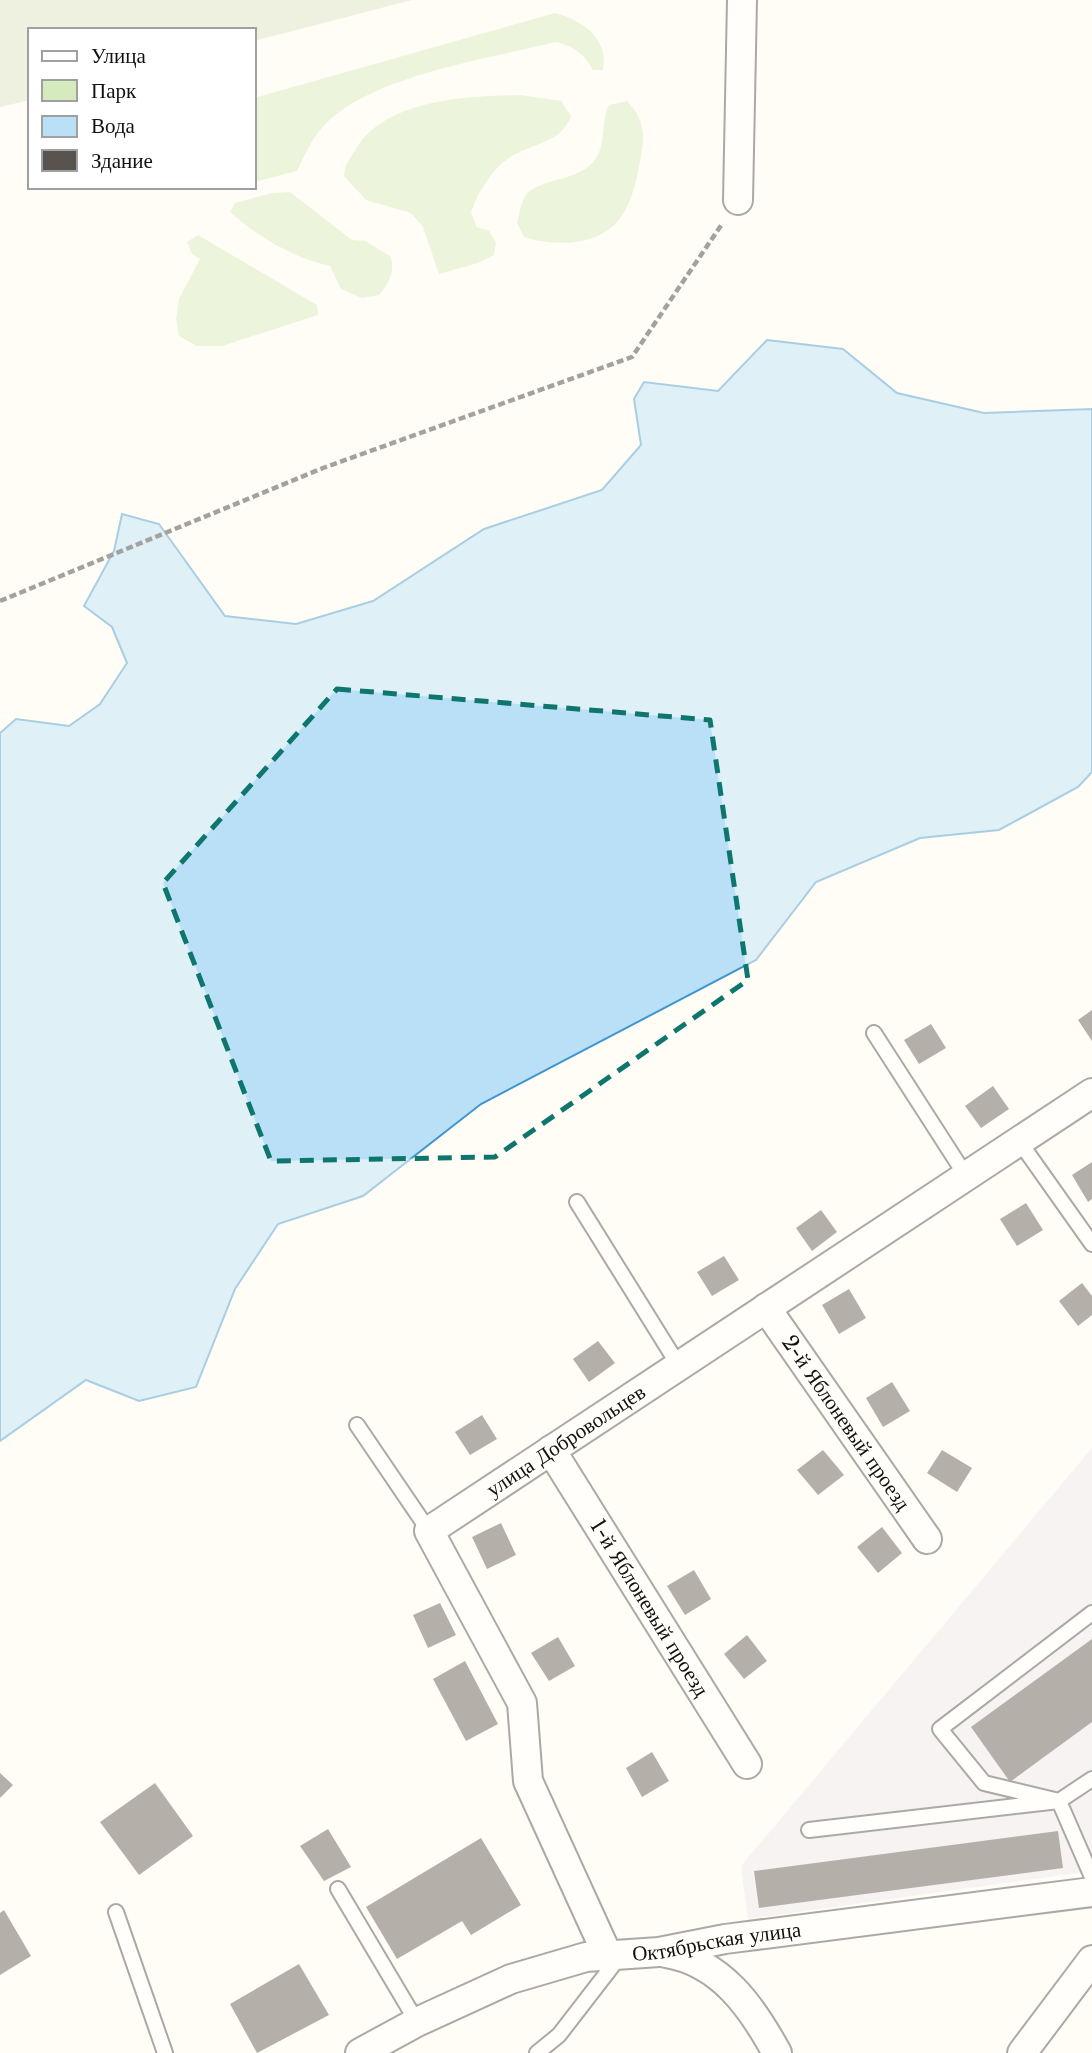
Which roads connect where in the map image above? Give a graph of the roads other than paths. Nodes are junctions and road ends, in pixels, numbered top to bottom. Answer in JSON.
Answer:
{"nodes":[{"id":1,"x":742,"y":0,"type":"edge"},
{"id":2,"x":738,"y":200,"type":"road end"},
{"id":3,"x":874,"y":1033,"type":"dead end"},
{"id":4,"x":1092,"y":1093,"type":"edge"},
{"id":5,"x":1019,"y":1141,"type":"junction"},
{"id":6,"x":966,"y":1176,"type":"junction"},
{"id":7,"x":577,"y":1202,"type":"dead end"},
{"id":8,"x":1092,"y":1244,"type":"edge"},
{"id":9,"x":766,"y":1308,"type":"junction"},
{"id":10,"x":679,"y":1366,"type":"junction"},
{"id":11,"x":357,"y":1425,"type":"dead end"},
{"id":12,"x":551,"y":1450,"type":"junction"},
{"id":13,"x":429,"y":1531,"type":"junction"},
{"id":14,"x":927,"y":1539,"type":"dead end"},
{"id":15,"x":1092,"y":1613,"type":"edge"},
{"id":16,"x":747,"y":1764,"type":"dead end"},
{"id":17,"x":1092,"y":1779,"type":"edge"},
{"id":18,"x":1059,"y":1801,"type":"junction"},
{"id":19,"x":809,"y":1830,"type":"dead end"},
{"id":20,"x":1092,"y":1877,"type":"edge"},
{"id":21,"x":338,"y":1889,"type":"dead end"},
{"id":22,"x":1092,"y":1892,"type":"edge"},
{"id":23,"x":116,"y":1912,"type":"dead end"},
{"id":24,"x":659,"y":1952,"type":"junction"},
{"id":25,"x":615,"y":1953,"type":"junction"},
{"id":26,"x":1092,"y":1960,"type":"edge"},
{"id":27,"x":416,"y":2022,"type":"junction"},
{"id":28,"x":165,"y":2053,"type":"edge"},
{"id":29,"x":360,"y":2053,"type":"edge"},
{"id":30,"x":537,"y":2053,"type":"edge"},
{"id":31,"x":777,"y":2053,"type":"edge"},
{"id":32,"x":1022,"y":2053,"type":"edge"}],
"edges":[{"from":1,"to":2,"type":"street"},
{"from":3,"to":6,"type":"lane"},
{"from":4,"to":5,"type":"street","name":"улица Добровольцев"},
{"from":5,"to":6,"type":"street","name":"улица Добровольцев"},
{"from":5,"to":8,"type":"lane"},
{"from":6,"to":9,"type":"street","name":"улица Добровольцев"},
{"from":7,"to":10,"type":"lane"},
{"from":9,"to":10,"type":"street","name":"улица Добровольцев"},
{"from":9,"to":14,"type":"street","name":"2-й Яблоневый проезд"},
{"from":10,"to":12,"type":"street","name":"улица Добровольцев"},
{"from":11,"to":13,"type":"lane"},
{"from":12,"to":13,"type":"street","name":"улица Добровольцев"},
{"from":12,"to":16,"type":"street","name":"1-й Яблоневый проезд"},
{"from":13,"to":25,"type":"street"},
{"from":15,"to":18,"type":"lane"},
{"from":17,"to":18,"type":"lane"},
{"from":18,"to":19,"type":"lane"},
{"from":18,"to":20,"type":"lane"},
{"from":21,"to":27,"type":"lane"},
{"from":22,"to":24,"type":"street","name":"Октябрьская улица"},
{"from":23,"to":28,"type":"lane"},
{"from":24,"to":25,"type":"street","name":"Октябрьская улица"},
{"from":24,"to":31,"type":"street"},
{"from":25,"to":27,"type":"street","name":"Октябрьская улица"},
{"from":25,"to":30,"type":"lane"},
{"from":26,"to":32,"type":"street"},
{"from":27,"to":29,"type":"street","name":"Октябрьская улица"}]}
